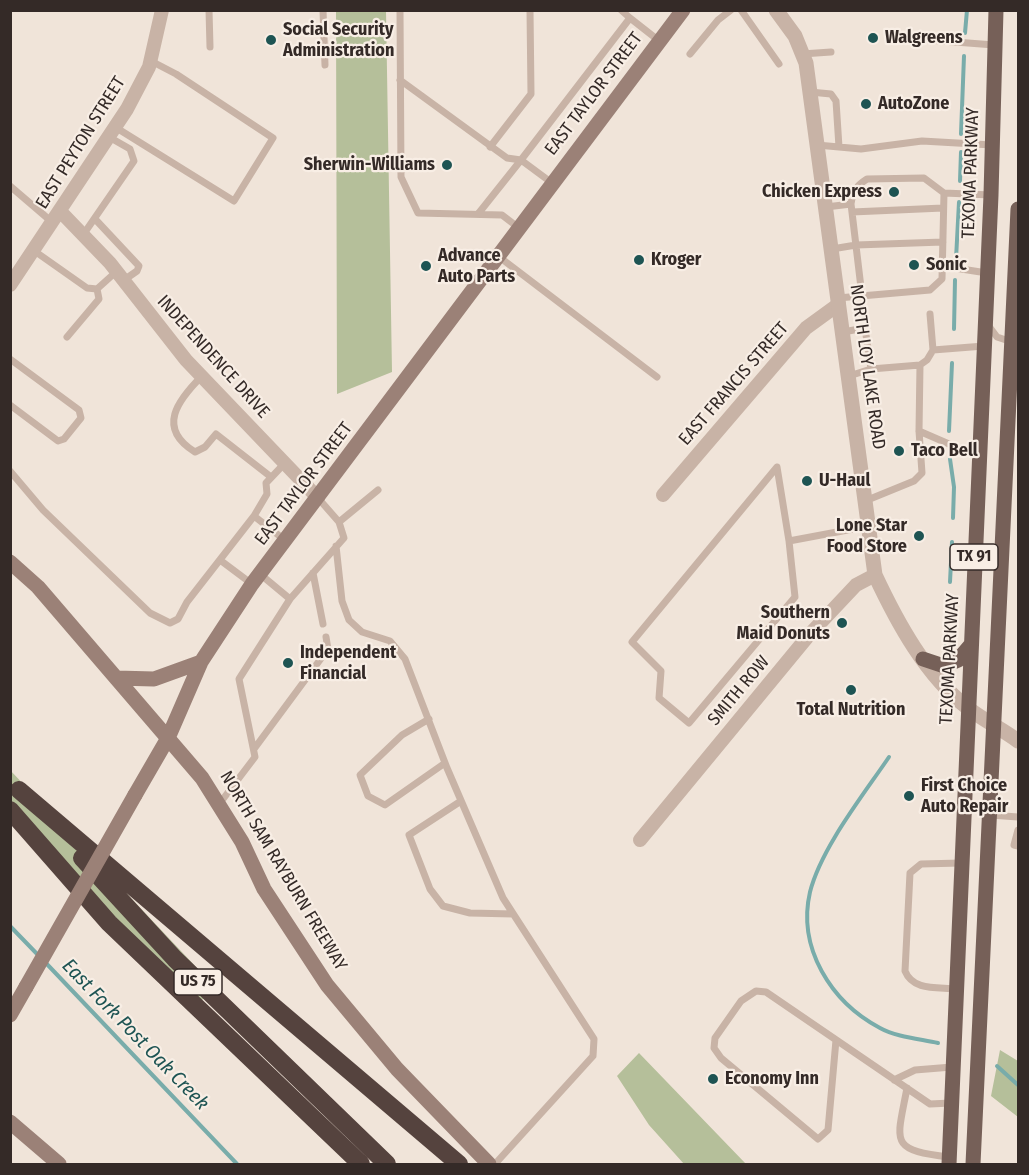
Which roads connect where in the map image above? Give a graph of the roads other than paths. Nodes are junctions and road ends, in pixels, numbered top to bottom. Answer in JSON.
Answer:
{"nodes":[{"id":1,"x":162,"y":10,"type":"edge"},
{"id":2,"x":209,"y":10,"type":"edge"},
{"id":3,"x":323,"y":10,"type":"edge"},
{"id":4,"x":400,"y":10,"type":"edge"},
{"id":5,"x":530,"y":10,"type":"edge"},
{"id":6,"x":621,"y":10,"type":"edge"},
{"id":7,"x":683,"y":10,"type":"edge"},
{"id":8,"x":731,"y":10,"type":"edge"},
{"id":9,"x":741,"y":10,"type":"edge"},
{"id":10,"x":776,"y":10,"type":"edge"},
{"id":11,"x":996,"y":10,"type":"edge"},
{"id":12,"x":630,"y":18,"type":"junction"},
{"id":13,"x":658,"y":40,"type":"junction"},
{"id":14,"x":929,"y":40,"type":"dead end"},
{"id":15,"x":994,"y":45,"type":"junction"},
{"id":16,"x":210,"y":47,"type":"dead end"},
{"id":17,"x":831,"y":52,"type":"dead end"},
{"id":18,"x":690,"y":54,"type":"dead end"},
{"id":19,"x":802,"y":54,"type":"junction"},
{"id":20,"x":151,"y":61,"type":"junction"},
{"id":21,"x":779,"y":64,"type":"dead end"},
{"id":22,"x":325,"y":65,"type":"dead end"},
{"id":23,"x":400,"y":80,"type":"junction"},
{"id":24,"x":810,"y":92,"type":"junction"},
{"id":25,"x":112,"y":132,"type":"junction"},
{"id":26,"x":817,"y":145,"type":"junction"},
{"id":27,"x":992,"y":145,"type":"junction"},
{"id":28,"x":490,"y":147,"type":"junction"},
{"id":29,"x":839,"y":147,"type":"junction"},
{"id":30,"x":521,"y":160,"type":"junction"},
{"id":31,"x":552,"y":183,"type":"junction"},
{"id":32,"x":10,"y":186,"type":"edge"},
{"id":33,"x":944,"y":193,"type":"junction"},
{"id":34,"x":991,"y":195,"type":"junction"},
{"id":35,"x":825,"y":207,"type":"junction"},
{"id":36,"x":851,"y":208,"type":"junction"},
{"id":37,"x":943,"y":208,"type":"junction"},
{"id":38,"x":1018,"y":209,"type":"edge"},
{"id":39,"x":478,"y":214,"type":"junction"},
{"id":40,"x":56,"y":217,"type":"junction"},
{"id":41,"x":94,"y":219,"type":"junction"},
{"id":42,"x":1018,"y":225,"type":"edge"},
{"id":43,"x":519,"y":228,"type":"junction"},
{"id":44,"x":83,"y":235,"type":"junction"},
{"id":45,"x":943,"y":242,"type":"junction"},
{"id":46,"x":856,"y":245,"type":"junction"},
{"id":47,"x":831,"y":249,"type":"junction"},
{"id":48,"x":33,"y":250,"type":"junction"},
{"id":49,"x":498,"y":256,"type":"junction"},
{"id":50,"x":942,"y":266,"type":"junction"},
{"id":51,"x":987,"y":273,"type":"junction"},
{"id":52,"x":120,"y":276,"type":"junction"},
{"id":53,"x":10,"y":285,"type":"edge"},
{"id":54,"x":97,"y":289,"type":"junction"},
{"id":55,"x":862,"y":296,"type":"junction"},
{"id":56,"x":838,"y":301,"type":"junction"},
{"id":57,"x":1016,"y":313,"type":"edge"},
{"id":58,"x":930,"y":314,"type":"dead end"},
{"id":59,"x":985,"y":320,"type":"junction"},
{"id":60,"x":843,"y":332,"type":"junction"},
{"id":61,"x":67,"y":337,"type":"dead end"},
{"id":62,"x":1016,"y":342,"type":"edge"},
{"id":63,"x":984,"y":346,"type":"junction"},
{"id":64,"x":933,"y":350,"type":"junction"},
{"id":65,"x":10,"y":359,"type":"edge"},
{"id":66,"x":920,"y":365,"type":"junction"},
{"id":67,"x":871,"y":369,"type":"junction"},
{"id":68,"x":202,"y":376,"type":"junction"},
{"id":69,"x":849,"y":376,"type":"junction"},
{"id":70,"x":657,"y":377,"type":"dead end"},
{"id":71,"x":10,"y":405,"type":"edge"},
{"id":72,"x":919,"y":431,"type":"junction"},
{"id":73,"x":979,"y":457,"type":"junction"},
{"id":74,"x":285,"y":463,"type":"junction"},
{"id":75,"x":10,"y":471,"type":"edge"},
{"id":76,"x":271,"y":477,"type":"junction"},
{"id":77,"x":378,"y":490,"type":"dead end"},
{"id":78,"x":663,"y":495,"type":"dead end"},
{"id":79,"x":318,"y":498,"type":"junction"},
{"id":80,"x":865,"y":501,"type":"junction"},
{"id":81,"x":254,"y":516,"type":"junction"},
{"id":82,"x":339,"y":522,"type":"junction"},
{"id":83,"x":869,"y":526,"type":"junction"},
{"id":84,"x":286,"y":541,"type":"junction"},
{"id":85,"x":789,"y":541,"type":"junction"},
{"id":86,"x":336,"y":546,"type":"junction"},
{"id":87,"x":220,"y":560,"type":"junction"},
{"id":88,"x":10,"y":562,"type":"edge"},
{"id":89,"x":313,"y":573,"type":"junction"},
{"id":90,"x":875,"y":575,"type":"junction"},
{"id":91,"x":256,"y":579,"type":"junction"},
{"id":92,"x":290,"y":599,"type":"junction"},
{"id":93,"x":323,"y":624,"type":"dead end"},
{"id":94,"x":326,"y":637,"type":"dead end"},
{"id":95,"x":970,"y":646,"type":"junction"},
{"id":96,"x":923,"y":659,"type":"junction"},
{"id":97,"x":201,"y":662,"type":"junction"},
{"id":98,"x":116,"y":678,"type":"junction"},
{"id":99,"x":967,"y":708,"type":"junction"},
{"id":100,"x":429,"y":719,"type":"junction"},
{"id":101,"x":995,"y":724,"type":"junction"},
{"id":102,"x":168,"y":738,"type":"junction"},
{"id":103,"x":1018,"y":741,"type":"edge"},
{"id":104,"x":254,"y":749,"type":"junction"},
{"id":105,"x":445,"y":763,"type":"junction"},
{"id":106,"x":15,"y":784,"type":"edge"},
{"id":107,"x":461,"y":801,"type":"junction"},
{"id":108,"x":220,"y":804,"type":"junction"},
{"id":109,"x":10,"y":810,"type":"edge"},
{"id":110,"x":990,"y":815,"type":"junction"},
{"id":111,"x":1018,"y":817,"type":"edge"},
{"id":112,"x":1018,"y":830,"type":"edge"},
{"id":113,"x":640,"y":840,"type":"dead end"},
{"id":114,"x":1018,"y":846,"type":"edge"},
{"id":115,"x":961,"y":863,"type":"junction"},
{"id":116,"x":513,"y":914,"type":"junction"},
{"id":117,"x":956,"y":989,"type":"junction"},
{"id":118,"x":10,"y":1015,"type":"edge"},
{"id":119,"x":836,"y":1040,"type":"junction"},
{"id":120,"x":953,"y":1067,"type":"junction"},
{"id":121,"x":894,"y":1080,"type":"junction"},
{"id":122,"x":907,"y":1088,"type":"junction"},
{"id":123,"x":951,"y":1103,"type":"junction"},
{"id":124,"x":974,"y":1115,"type":"junction"},
{"id":125,"x":13,"y":1127,"type":"edge"},
{"id":126,"x":949,"y":1161,"type":"edge"},
{"id":127,"x":59,"y":1164,"type":"edge"},
{"id":128,"x":361,"y":1164,"type":"edge"},
{"id":129,"x":387,"y":1164,"type":"edge"},
{"id":130,"x":459,"y":1164,"type":"edge"},
{"id":131,"x":489,"y":1164,"type":"edge"},
{"id":132,"x":495,"y":1164,"type":"edge"},
{"id":133,"x":973,"y":1164,"type":"edge"}],
"edges":[{"from":1,"to":20,"type":"street","name":"EAST PEYTON STREET"},
{"from":2,"to":16,"type":"lane"},
{"from":3,"to":22,"type":"lane"},
{"from":4,"to":23,"type":"lane"},
{"from":5,"to":28,"type":"lane"},
{"from":6,"to":12,"type":"lane"},
{"from":7,"to":13,"type":"main road","name":"EAST TAYLOR STREET"},
{"from":8,"to":18,"type":"lane"},
{"from":9,"to":21,"type":"lane"},
{"from":10,"to":19,"type":"street","name":"NORTH LOY LAKE ROAD"},
{"from":11,"to":15,"type":"main road","name":"TEXOMA PARKWAY","number":"TX 91"},
{"from":12,"to":13,"type":"lane"},
{"from":12,"to":30,"type":"lane"},
{"from":13,"to":31,"type":"main road","name":"EAST TAYLOR STREET"},
{"from":14,"to":15,"type":"lane"},
{"from":15,"to":27,"type":"main road","name":"TEXOMA PARKWAY","number":"TX 91"},
{"from":17,"to":19,"type":"lane"},
{"from":19,"to":24,"type":"street","name":"NORTH LOY LAKE ROAD"},
{"from":20,"to":25,"type":"street","name":"EAST PEYTON STREET"},
{"from":20,"to":25,"type":"lane"},
{"from":23,"to":28,"type":"lane"},
{"from":23,"to":39,"type":"lane"},
{"from":24,"to":26,"type":"street","name":"NORTH LOY LAKE ROAD"},
{"from":24,"to":29,"type":"lane"},
{"from":25,"to":40,"type":"street","name":"EAST PEYTON STREET"},
{"from":25,"to":41,"type":"lane"},
{"from":26,"to":29,"type":"lane"},
{"from":26,"to":35,"type":"street","name":"NORTH LOY LAKE ROAD"},
{"from":27,"to":29,"type":"lane"},
{"from":27,"to":34,"type":"main road","name":"TEXOMA PARKWAY","number":"TX 91"},
{"from":28,"to":30,"type":"lane"},
{"from":30,"to":31,"type":"lane"},
{"from":30,"to":39,"type":"lane"},
{"from":31,"to":43,"type":"main road","name":"EAST TAYLOR STREET"},
{"from":32,"to":40,"type":"lane"},
{"from":33,"to":34,"type":"lane"},
{"from":33,"to":36,"type":"lane"},
{"from":33,"to":37,"type":"lane"},
{"from":34,"to":51,"type":"main road","name":"TEXOMA PARKWAY","number":"TX 91"},
{"from":35,"to":36,"type":"lane"},
{"from":35,"to":47,"type":"street","name":"NORTH LOY LAKE ROAD"},
{"from":36,"to":37,"type":"lane"},
{"from":36,"to":46,"type":"lane"},
{"from":37,"to":45,"type":"lane"},
{"from":38,"to":42,"type":"main road","number":"TX 91"},
{"from":39,"to":43,"type":"lane"},
{"from":40,"to":44,"type":"street","name":"INDEPENDENCE DRIVE"},
{"from":40,"to":48,"type":"street","name":"EAST PEYTON STREET"},
{"from":41,"to":44,"type":"lane"},
{"from":41,"to":52,"type":"lane"},
{"from":42,"to":57,"type":"main road","number":"TX 91"},
{"from":43,"to":49,"type":"main road","name":"EAST TAYLOR STREET"},
{"from":44,"to":52,"type":"street","name":"INDEPENDENCE DRIVE"},
{"from":45,"to":46,"type":"lane"},
{"from":45,"to":50,"type":"lane"},
{"from":46,"to":47,"type":"lane"},
{"from":46,"to":55,"type":"lane"},
{"from":47,"to":56,"type":"street","name":"NORTH LOY LAKE ROAD"},
{"from":48,"to":53,"type":"street","name":"EAST PEYTON STREET"},
{"from":48,"to":54,"type":"lane"},
{"from":49,"to":70,"type":"lane"},
{"from":49,"to":79,"type":"main road","name":"EAST TAYLOR STREET"},
{"from":50,"to":51,"type":"lane"},
{"from":50,"to":55,"type":"lane"},
{"from":51,"to":59,"type":"main road","name":"TEXOMA PARKWAY","number":"TX 91"},
{"from":52,"to":54,"type":"lane"},
{"from":52,"to":68,"type":"street","name":"INDEPENDENCE DRIVE"},
{"from":54,"to":61,"type":"lane"},
{"from":55,"to":56,"type":"lane"},
{"from":56,"to":60,"type":"street","name":"NORTH LOY LAKE ROAD"},
{"from":56,"to":78,"type":"street","name":"EAST FRANCIS STREET"},
{"from":57,"to":62,"type":"main road","number":"TX 91"},
{"from":58,"to":64,"type":"lane"},
{"from":59,"to":62,"type":"lane"},
{"from":59,"to":63,"type":"main road","name":"TEXOMA PARKWAY","number":"TX 91"},
{"from":60,"to":67,"type":"lane"},
{"from":60,"to":69,"type":"street","name":"NORTH LOY LAKE ROAD"},
{"from":62,"to":101,"type":"main road","number":"TX 91"},
{"from":63,"to":64,"type":"lane"},
{"from":63,"to":73,"type":"main road","name":"TEXOMA PARKWAY","number":"TX 91"},
{"from":64,"to":66,"type":"lane"},
{"from":65,"to":71,"type":"lane"},
{"from":66,"to":67,"type":"lane"},
{"from":66,"to":72,"type":"lane"},
{"from":67,"to":69,"type":"lane"},
{"from":68,"to":74,"type":"street","name":"INDEPENDENCE DRIVE"},
{"from":68,"to":76,"type":"lane"},
{"from":69,"to":80,"type":"street","name":"NORTH LOY LAKE ROAD"},
{"from":72,"to":73,"type":"lane"},
{"from":72,"to":80,"type":"lane"},
{"from":73,"to":95,"type":"main road","name":"TEXOMA PARKWAY","number":"TX 91"},
{"from":74,"to":76,"type":"lane"},
{"from":74,"to":79,"type":"street","name":"INDEPENDENCE DRIVE"},
{"from":75,"to":87,"type":"lane"},
{"from":76,"to":81,"type":"lane"},
{"from":77,"to":82,"type":"lane"},
{"from":79,"to":82,"type":"lane"},
{"from":79,"to":84,"type":"main road","name":"EAST TAYLOR STREET"},
{"from":80,"to":83,"type":"street","name":"NORTH LOY LAKE ROAD"},
{"from":81,"to":84,"type":"lane"},
{"from":81,"to":87,"type":"lane"},
{"from":82,"to":86,"type":"lane"},
{"from":83,"to":85,"type":"lane"},
{"from":83,"to":90,"type":"street","name":"NORTH LOY LAKE ROAD"},
{"from":84,"to":91,"type":"main road","name":"EAST TAYLOR STREET"},
{"from":85,"to":85,"type":"lane"},
{"from":86,"to":89,"type":"lane"},
{"from":86,"to":100,"type":"lane"},
{"from":87,"to":91,"type":"lane"},
{"from":88,"to":98,"type":"main road","name":"NORTH SAM RAYBURN FREEWAY"},
{"from":89,"to":92,"type":"lane"},
{"from":89,"to":93,"type":"lane"},
{"from":90,"to":96,"type":"street","name":"NORTH LOY LAKE ROAD"},
{"from":90,"to":113,"type":"street","name":"SMITH ROW"},
{"from":91,"to":92,"type":"lane"},
{"from":91,"to":97,"type":"main road","name":"EAST TAYLOR STREET"},
{"from":92,"to":104,"type":"lane"},
{"from":94,"to":104,"type":"lane"},
{"from":95,"to":96,"type":"main road"},
{"from":95,"to":99,"type":"main road","name":"TEXOMA PARKWAY","number":"TX 91"},
{"from":96,"to":99,"type":"street","name":"NORTH LOY LAKE ROAD"},
{"from":97,"to":98,"type":"main road"},
{"from":97,"to":102,"type":"main road","name":"EAST TAYLOR STREET"},
{"from":98,"to":102,"type":"main road","name":"NORTH SAM RAYBURN FREEWAY"},
{"from":99,"to":101,"type":"street","name":"NORTH LOY LAKE ROAD"},
{"from":99,"to":115,"type":"main road","name":"TEXOMA PARKWAY","number":"TX 91"},
{"from":100,"to":105,"type":"lane"},
{"from":100,"to":105,"type":"lane"},
{"from":101,"to":103,"type":"street","name":"NORTH LOY LAKE ROAD"},
{"from":101,"to":110,"type":"main road","number":"TX 91"},
{"from":102,"to":108,"type":"main road","name":"NORTH SAM RAYBURN FREEWAY"},
{"from":102,"to":118,"type":"main road","name":"EAST TAYLOR STREET","bridge":true},
{"from":104,"to":108,"type":"lane"},
{"from":105,"to":107,"type":"lane"},
{"from":106,"to":129,"type":"highway","number":"US 75"},
{"from":106,"to":130,"type":"highway"},
{"from":107,"to":116,"type":"lane"},
{"from":107,"to":116,"type":"lane"},
{"from":108,"to":131,"type":"main road","name":"NORTH SAM RAYBURN FREEWAY"},
{"from":109,"to":128,"type":"highway","number":"US 75"},
{"from":110,"to":111,"type":"lane"},
{"from":110,"to":124,"type":"main road","number":"TX 91"},
{"from":112,"to":114,"type":"lane"},
{"from":115,"to":117,"type":"main road","name":"TEXOMA PARKWAY","number":"TX 91"},
{"from":115,"to":117,"type":"lane"},
{"from":116,"to":132,"type":"lane"},
{"from":117,"to":120,"type":"main road","name":"TEXOMA PARKWAY","number":"TX 91"},
{"from":119,"to":119,"type":"lane"},
{"from":119,"to":121,"type":"lane"},
{"from":120,"to":121,"type":"lane"},
{"from":120,"to":123,"type":"main road","name":"TEXOMA PARKWAY","number":"TX 91"},
{"from":121,"to":122,"type":"lane"},
{"from":122,"to":123,"type":"lane"},
{"from":122,"to":126,"type":"lane"},
{"from":123,"to":124,"type":"main road"},
{"from":123,"to":126,"type":"main road","name":"TEXOMA PARKWAY","number":"TX 91"},
{"from":124,"to":133,"type":"main road","number":"TX 91"},
{"from":125,"to":127,"type":"main road"}]}
